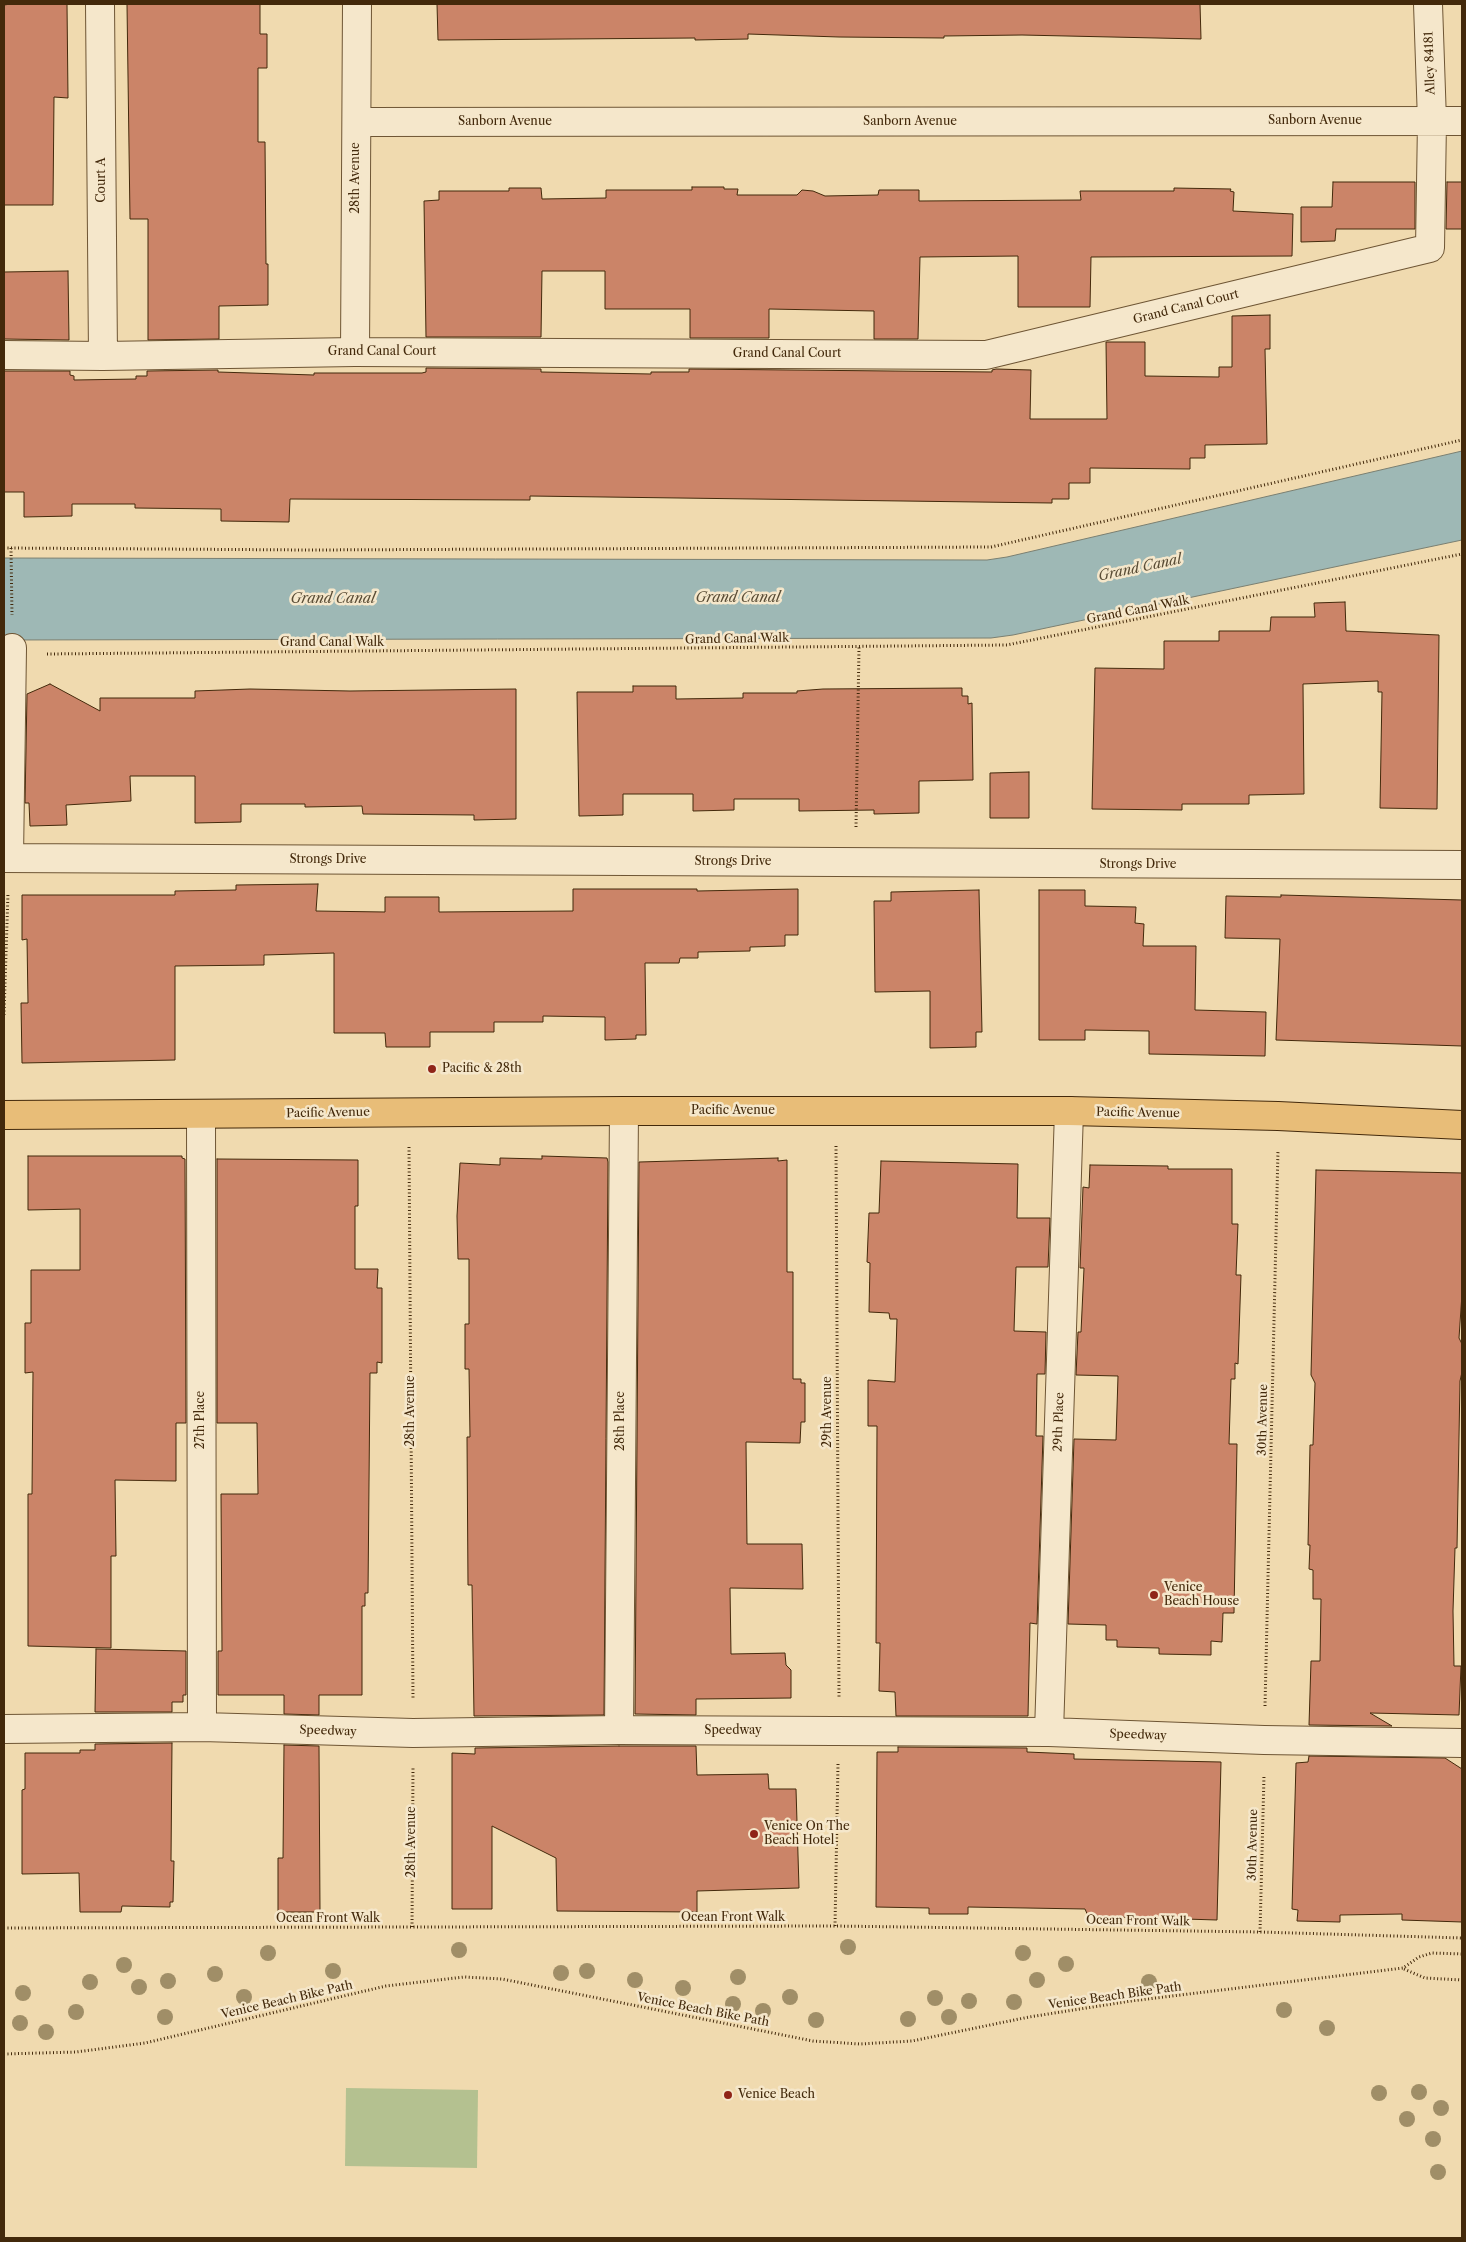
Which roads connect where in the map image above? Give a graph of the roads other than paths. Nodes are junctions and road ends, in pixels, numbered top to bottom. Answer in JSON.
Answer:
{"nodes":[{"id":1,"x":100,"y":4,"type":"edge"},
{"id":2,"x":357,"y":4,"type":"edge"},
{"id":3,"x":1428,"y":4,"type":"edge"},
{"id":4,"x":1432,"y":121,"type":"junction"},
{"id":5,"x":1462,"y":121,"type":"edge"},
{"id":6,"x":357,"y":122,"type":"junction"},
{"id":7,"x":355,"y":352,"type":"junction"},
{"id":8,"x":4,"y":355,"type":"edge"},
{"id":9,"x":103,"y":356,"type":"junction"},
{"id":10,"x":12,"y":651,"type":"road end"},
{"id":11,"x":6,"y":858,"type":"edge"},
{"id":12,"x":1462,"y":865,"type":"edge"},
{"id":13,"x":624,"y":1111,"type":"junction"},
{"id":14,"x":1069,"y":1111,"type":"junction"},
{"id":15,"x":201,"y":1114,"type":"junction"},
{"id":16,"x":4,"y":1115,"type":"edge"},
{"id":17,"x":1462,"y":1125,"type":"edge"},
{"id":18,"x":202,"y":1727,"type":"junction"},
{"id":19,"x":4,"y":1729,"type":"edge"},
{"id":20,"x":619,"y":1730,"type":"junction"},
{"id":21,"x":1049,"y":1732,"type":"junction"},
{"id":22,"x":1462,"y":1743,"type":"edge"}],
"edges":[{"from":1,"to":9,"type":"street","name":"Court A"},
{"from":2,"to":6,"type":"street","name":"28th Avenue"},
{"from":3,"to":4,"type":"street","name":"Alley 84181"},
{"from":4,"to":5,"type":"street","name":"Sanborn Avenue"},
{"from":4,"to":6,"type":"street","name":"Sanborn Avenue"},
{"from":4,"to":7,"type":"street","name":"Grand Canal Court"},
{"from":6,"to":7,"type":"street","name":"28th Avenue"},
{"from":7,"to":9,"type":"street","name":"Grand Canal Court"},
{"from":8,"to":9,"type":"street","name":"Grand Canal Court"},
{"from":10,"to":11,"type":"street"},
{"from":11,"to":12,"type":"street","name":"Strongs Drive"},
{"from":13,"to":14,"type":"main road","name":"Pacific Avenue"},
{"from":13,"to":15,"type":"main road","name":"Pacific Avenue"},
{"from":13,"to":20,"type":"street","name":"28th Place"},
{"from":14,"to":17,"type":"main road","name":"Pacific Avenue"},
{"from":14,"to":21,"type":"street","name":"29th Place"},
{"from":15,"to":16,"type":"main road","name":"Pacific Avenue"},
{"from":15,"to":18,"type":"street","name":"27th Place"},
{"from":18,"to":19,"type":"street","name":"Speedway"},
{"from":18,"to":20,"type":"street","name":"Speedway"},
{"from":20,"to":21,"type":"street","name":"Speedway"},
{"from":21,"to":22,"type":"street","name":"Speedway"}]}
